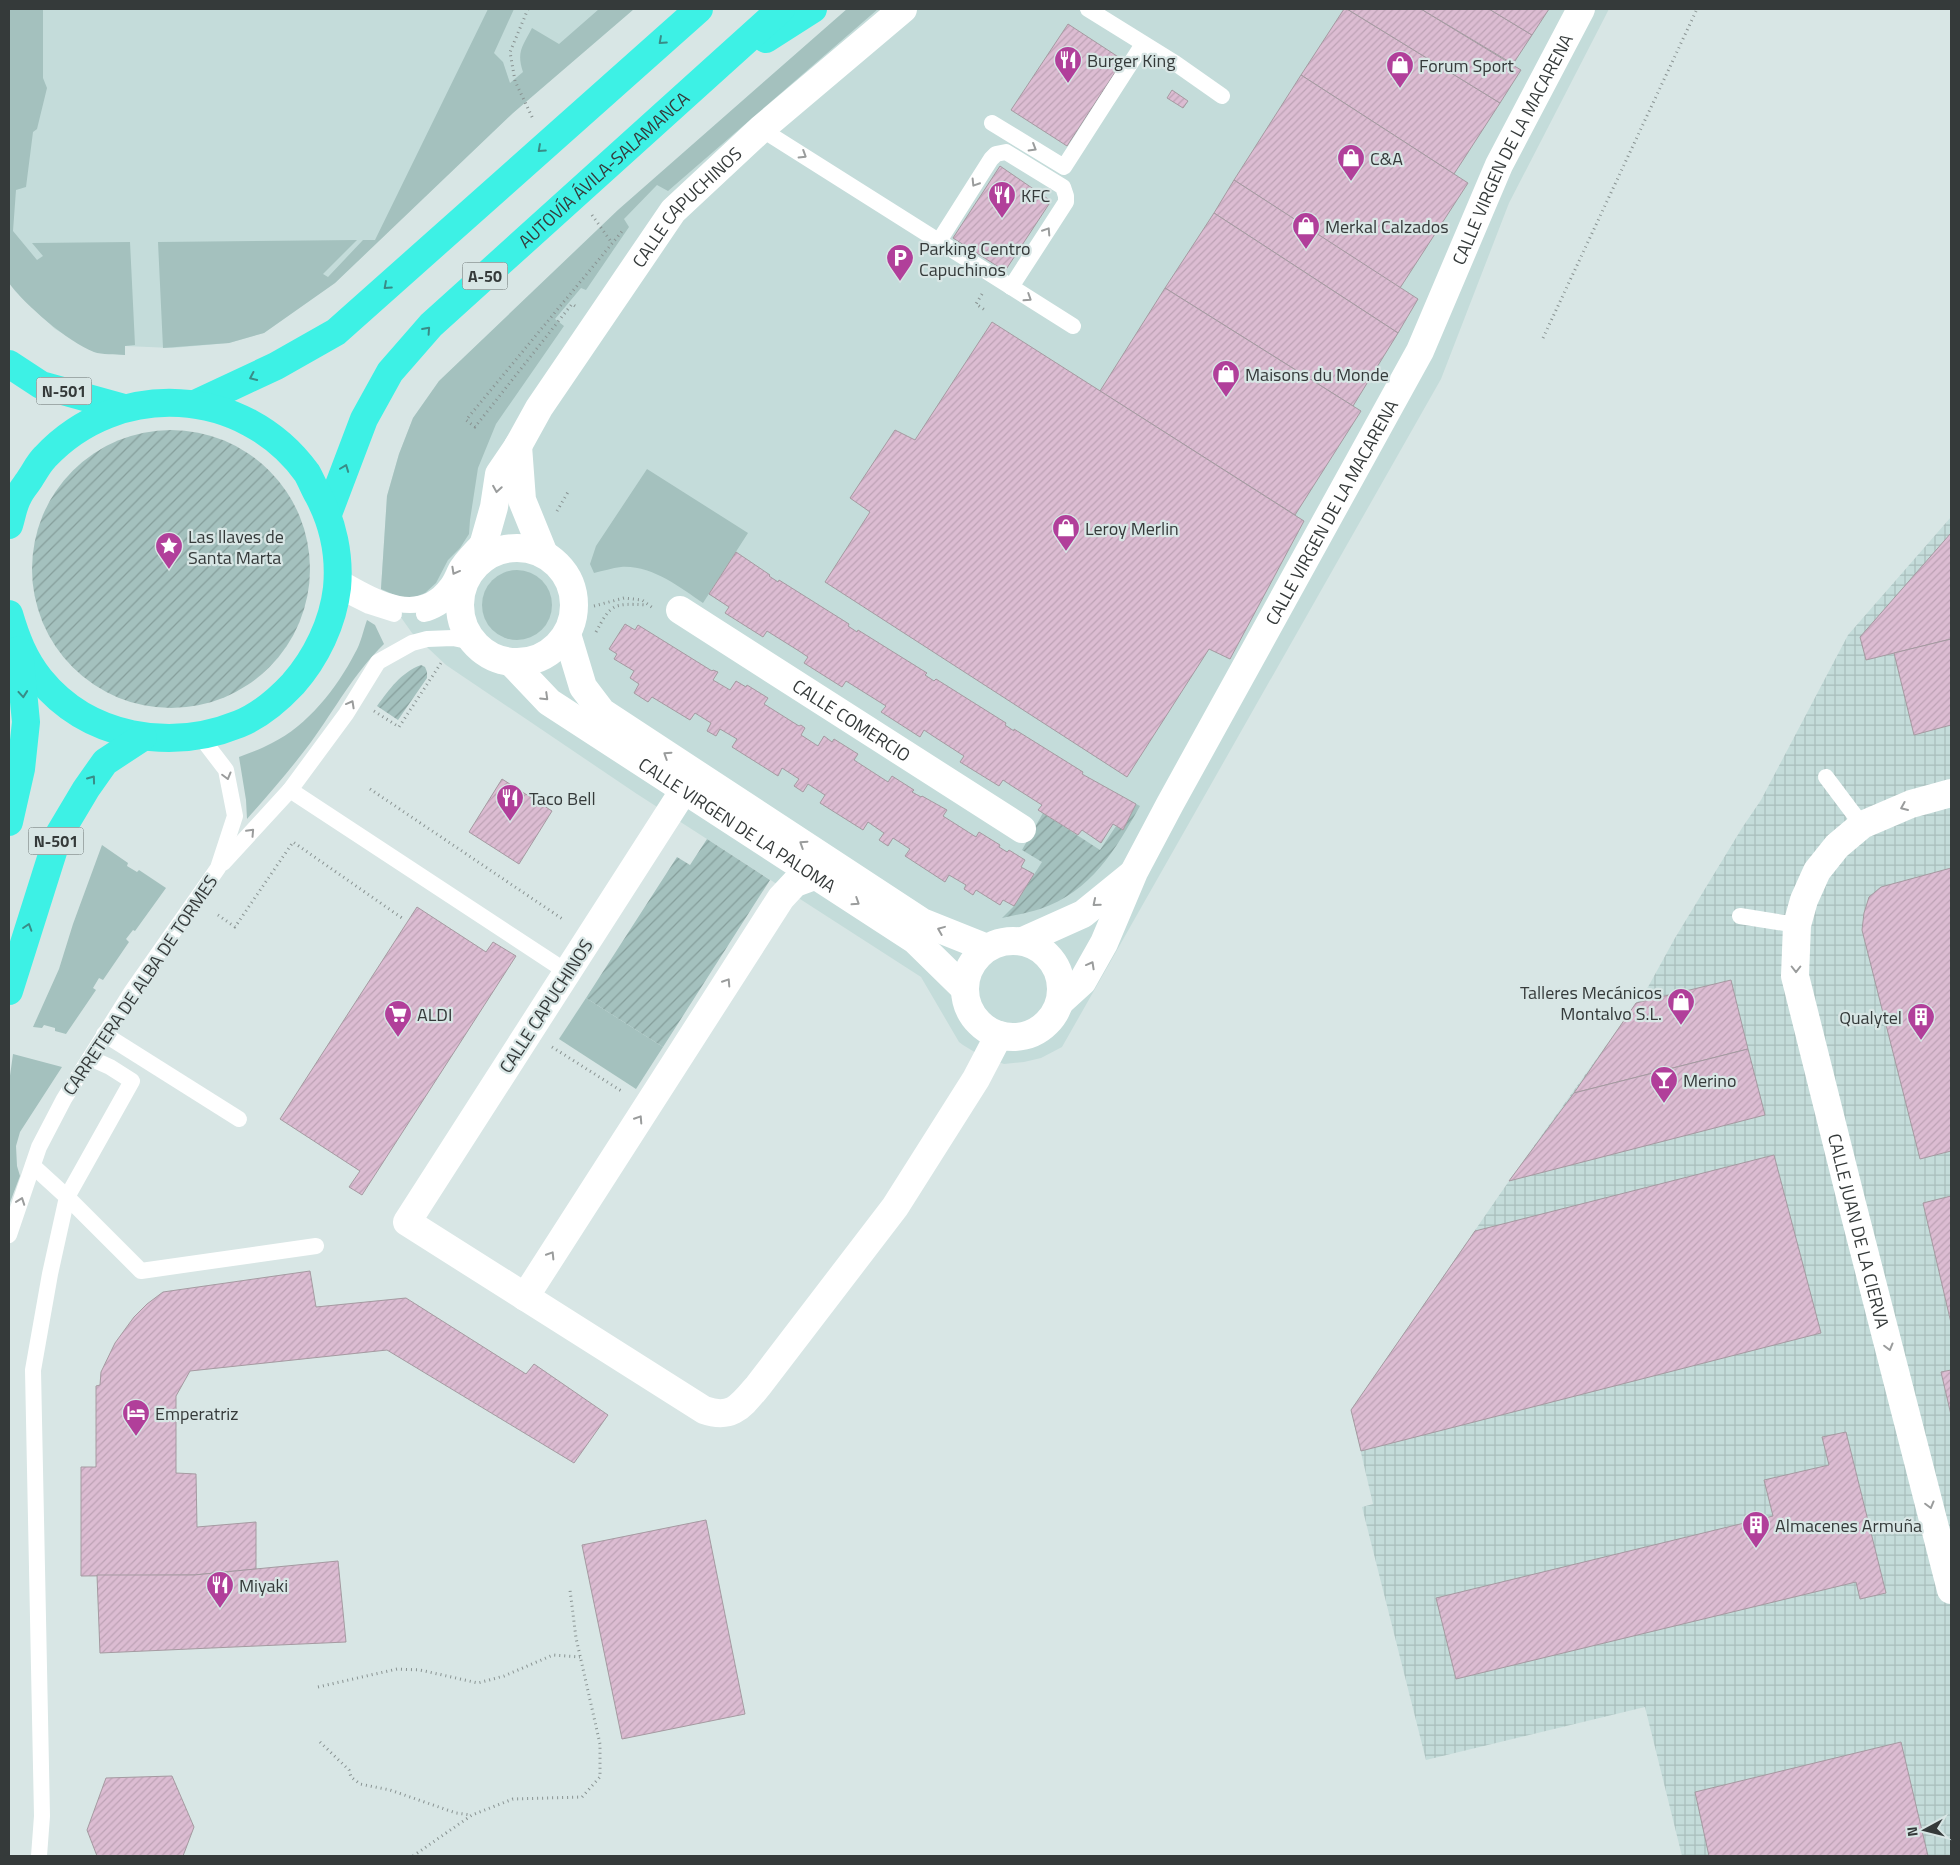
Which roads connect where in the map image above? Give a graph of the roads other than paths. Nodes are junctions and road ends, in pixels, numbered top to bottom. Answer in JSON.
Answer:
{"nodes":[{"id":1,"x":699,"y":9,"type":"edge"},
{"id":2,"x":780,"y":9,"type":"edge"},
{"id":3,"x":812,"y":9,"type":"edge"},
{"id":4,"x":902,"y":9,"type":"edge"},
{"id":5,"x":1088,"y":9,"type":"edge"},
{"id":6,"x":1582,"y":9,"type":"edge"},
{"id":7,"x":1143,"y":44,"type":"junction"},
{"id":8,"x":700,"y":82,"type":"junction"},
{"id":9,"x":1222,"y":96,"type":"dead end"},
{"id":10,"x":992,"y":123,"type":"dead end"},
{"id":11,"x":761,"y":129,"type":"junction"},
{"id":12,"x":939,"y":241,"type":"junction"},
{"id":13,"x":1011,"y":287,"type":"junction"},
{"id":14,"x":1073,"y":326,"type":"dead end"},
{"id":15,"x":9,"y":364,"type":"edge"},
{"id":16,"x":195,"y":404,"type":"junction"},
{"id":17,"x":124,"y":408,"type":"junction"},
{"id":18,"x":518,"y":446,"type":"junction"},
{"id":19,"x":328,"y":514,"type":"junction"},
{"id":20,"x":9,"y":525,"type":"edge"},
{"id":21,"x":486,"y":534,"type":"junction"},
{"id":22,"x":544,"y":554,"type":"junction"},
{"id":23,"x":479,"y":560,"type":"junction"},
{"id":24,"x":337,"y":583,"type":"junction"},
{"id":25,"x":460,"y":593,"type":"junction"},
{"id":26,"x":680,"y":610,"type":"dead end"},
{"id":27,"x":9,"y":614,"type":"edge"},
{"id":28,"x":580,"y":637,"type":"junction"},
{"id":29,"x":472,"y":642,"type":"junction"},
{"id":30,"x":19,"y":646,"type":"junction"},
{"id":31,"x":510,"y":662,"type":"junction"},
{"id":32,"x":200,"y":736,"type":"junction"},
{"id":33,"x":143,"y":737,"type":"junction"},
{"id":34,"x":1826,"y":777,"type":"dead end"},
{"id":35,"x":290,"y":790,"type":"junction"},
{"id":36,"x":684,"y":790,"type":"junction"},
{"id":37,"x":1951,"y":793,"type":"edge"},
{"id":38,"x":9,"y":822,"type":"edge"},
{"id":39,"x":1862,"y":825,"type":"junction"},
{"id":40,"x":1022,"y":829,"type":"dead end"},
{"id":41,"x":218,"y":868,"type":"junction"},
{"id":42,"x":1134,"y":872,"type":"junction"},
{"id":43,"x":814,"y":876,"type":"junction"},
{"id":44,"x":1740,"y":916,"type":"dead end"},
{"id":45,"x":1797,"y":926,"type":"junction"},
{"id":46,"x":1025,"y":940,"type":"junction"},
{"id":47,"x":987,"y":948,"type":"junction"},
{"id":48,"x":567,"y":972,"type":"junction"},
{"id":49,"x":964,"y":988,"type":"junction"},
{"id":50,"x":9,"y":991,"type":"edge"},
{"id":51,"x":1060,"y":1002,"type":"junction"},
{"id":52,"x":104,"y":1034,"type":"junction"},
{"id":53,"x":999,"y":1035,"type":"junction"},
{"id":54,"x":90,"y":1058,"type":"junction"},
{"id":55,"x":239,"y":1119,"type":"dead end"},
{"id":56,"x":33,"y":1166,"type":"junction"},
{"id":57,"x":67,"y":1197,"type":"junction"},
{"id":58,"x":9,"y":1236,"type":"edge"},
{"id":59,"x":316,"y":1246,"type":"dead end"},
{"id":60,"x":525,"y":1296,"type":"junction"},
{"id":61,"x":1951,"y":1590,"type":"edge"},
{"id":62,"x":39,"y":1856,"type":"edge"}],
"edges":[{"from":1,"to":16,"type":"highway","one_way":true},
{"from":2,"to":8,"type":"highway","name":"AUTOVÍA ÁVILA-SALAMANCA","number":"A-50"},
{"from":3,"to":8,"type":"highway"},
{"from":4,"to":11,"type":"street","name":"CALLE CAPUCHINOS"},
{"from":5,"to":7,"type":"lane"},
{"from":6,"to":42,"type":"street","name":"CALLE VIRGEN DE LA MACARENA"},
{"from":7,"to":9,"type":"lane"},
{"from":10,"to":7,"type":"lane","one_way":true},
{"from":19,"to":8,"type":"highway","name":"AUTOVÍA ÁVILA-SALAMANCA","number":"A-50","one_way":true},
{"from":11,"to":12,"type":"lane","one_way":true},
{"from":11,"to":18,"type":"street","name":"CALLE CAPUCHINOS"},
{"from":12,"to":13,"type":"lane"},
{"from":13,"to":12,"type":"lane","one_way":true},
{"from":13,"to":14,"type":"lane","one_way":true},
{"from":15,"to":17,"type":"highway","number":"N-501"},
{"from":16,"to":17,"type":"highway"},
{"from":16,"to":19,"type":"highway"},
{"from":17,"to":20,"type":"highway"},
{"from":18,"to":21,"type":"street","name":"CALLE CAPUCHINOS","one_way":true},
{"from":18,"to":22,"type":"street"},
{"from":19,"to":24,"type":"highway"},
{"from":21,"to":23,"type":"street","name":"CALLE CAPUCHINOS"},
{"from":21,"to":24,"type":"lane","one_way":true},
{"from":22,"to":23,"type":"street"},
{"from":22,"to":28,"type":"street"},
{"from":23,"to":25,"type":"street"},
{"from":24,"to":25,"type":"lane"},
{"from":24,"to":32,"type":"highway"},
{"from":25,"to":29,"type":"street"},
{"from":26,"to":40,"type":"street","name":"CALLE COMERCIO"},
{"from":27,"to":30,"type":"highway"},
{"from":28,"to":31,"type":"street"},
{"from":47,"to":28,"type":"street","name":"CALLE VIRGEN DE LA PALOMA","one_way":true},
{"from":29,"to":31,"type":"street"},
{"from":35,"to":29,"type":"lane","one_way":true},
{"from":30,"to":33,"type":"highway"},
{"from":30,"to":38,"type":"highway","number":"N-501","one_way":true},
{"from":31,"to":36,"type":"street","name":"CALLE VIRGEN DE LA PALOMA","one_way":true},
{"from":32,"to":33,"type":"highway"},
{"from":32,"to":41,"type":"lane","name":"CARRETERA DE ALBA DE TORMES","one_way":true},
{"from":50,"to":33,"type":"highway","number":"N-501","one_way":true},
{"from":34,"to":39,"type":"lane"},
{"from":41,"to":35,"type":"lane","one_way":true},
{"from":35,"to":48,"type":"lane"},
{"from":36,"to":43,"type":"street","name":"CALLE VIRGEN DE LA PALOMA"},
{"from":36,"to":48,"type":"street","name":"CALLE CAPUCHINOS"},
{"from":37,"to":39,"type":"street","name":"CALLE JUAN DE LA CIERVA","one_way":true},
{"from":39,"to":45,"type":"street","name":"CALLE JUAN DE LA CIERVA"},
{"from":41,"to":52,"type":"lane","name":"CARRETERA DE ALBA DE TORMES"},
{"from":42,"to":46,"type":"street","name":"CALLE VIRGEN DE LA MACARENA","one_way":true},
{"from":51,"to":42,"type":"street","name":"CALLE VIRGEN DE LA MACARENA","one_way":true},
{"from":43,"to":49,"type":"street","name":"CALLE VIRGEN DE LA PALOMA","one_way":true},
{"from":60,"to":43,"type":"street","one_way":true},
{"from":44,"to":45,"type":"lane"},
{"from":45,"to":61,"type":"street","name":"CALLE JUAN DE LA CIERVA","one_way":true},
{"from":46,"to":47,"type":"street"},
{"from":46,"to":51,"type":"street"},
{"from":47,"to":49,"type":"street"},
{"from":48,"to":60,"type":"street","name":"CALLE CAPUCHINOS"},
{"from":49,"to":53,"type":"street"},
{"from":51,"to":53,"type":"street"},
{"from":52,"to":54,"type":"lane","name":"CARRETERA DE ALBA DE TORMES"},
{"from":52,"to":55,"type":"lane"},
{"from":53,"to":60,"type":"street"},
{"from":54,"to":56,"type":"lane","name":"CARRETERA DE ALBA DE TORMES"},
{"from":54,"to":57,"type":"lane"},
{"from":56,"to":57,"type":"lane"},
{"from":58,"to":56,"type":"lane","name":"CARRETERA DE ALBA DE TORMES","one_way":true},
{"from":57,"to":59,"type":"lane"},
{"from":57,"to":62,"type":"lane"}]}
